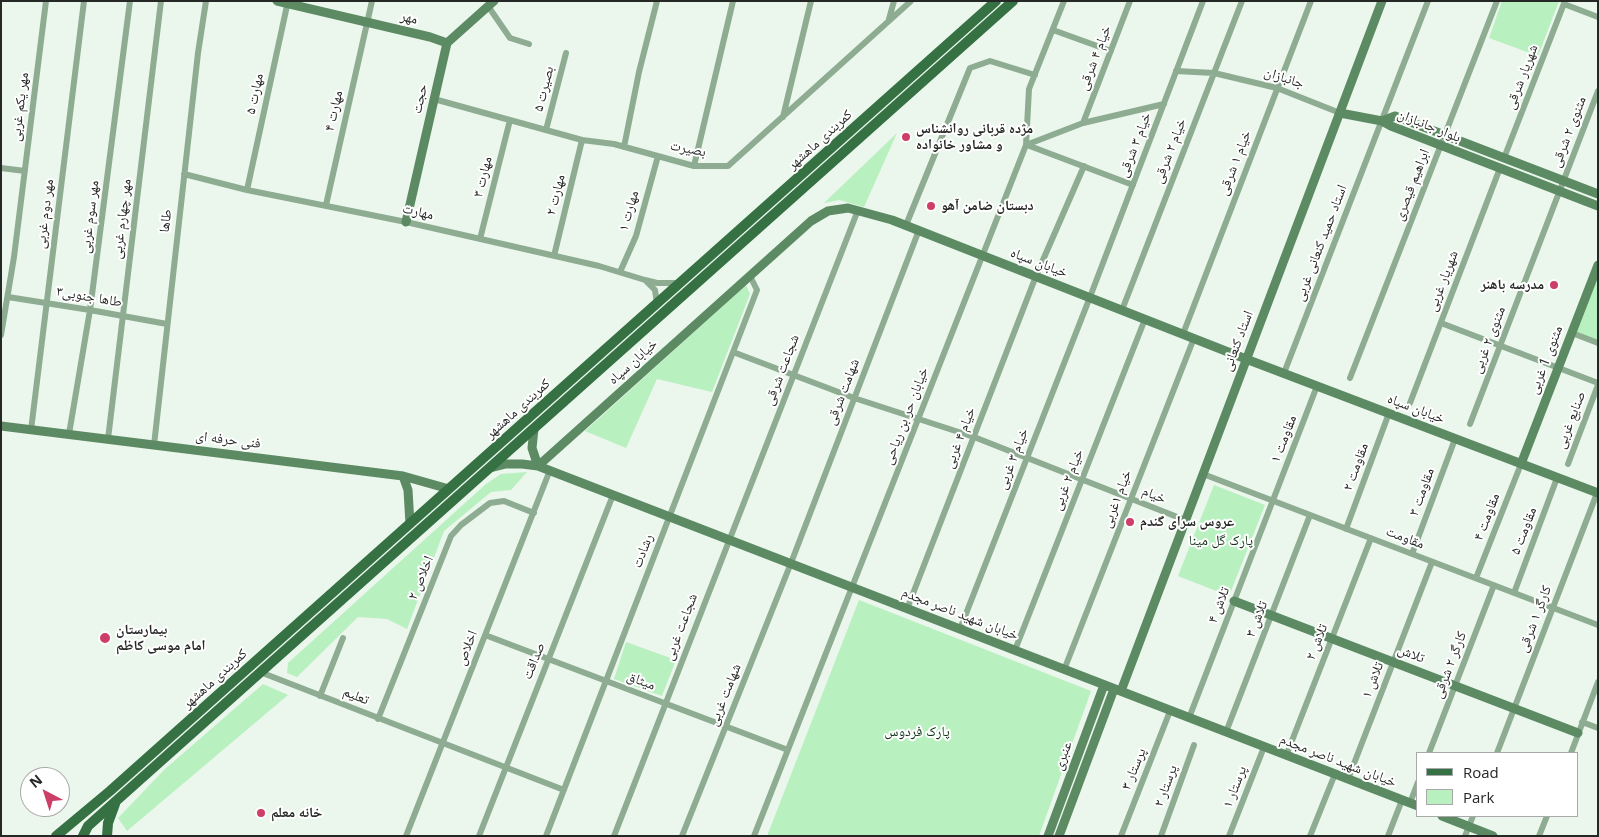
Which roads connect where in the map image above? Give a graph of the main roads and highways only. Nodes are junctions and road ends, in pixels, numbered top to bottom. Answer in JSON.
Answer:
{"nodes":[{"id":1,"x":996,"y":1,"type":"edge"},
{"id":2,"x":1013,"y":1,"type":"edge"},
{"id":3,"x":116,"y":803,"type":"junction"},
{"id":4,"x":73,"y":822,"type":"junction"},
{"id":5,"x":84,"y":834,"type":"edge"},
{"id":6,"x":56,"y":836,"type":"edge"},
{"id":7,"x":107,"y":836,"type":"edge"}],
"edges":[{"from":1,"to":4,"type":"main road","name":"کمربندی ماهشهر"},
{"from":2,"to":3,"type":"main road","name":"کمربندی ماهشهر"},
{"from":3,"to":5,"type":"main road","name":"کمربندی ماهشهر"},
{"from":3,"to":7,"type":"main road"},
{"from":4,"to":5,"type":"main road"},
{"from":4,"to":6,"type":"main road","name":"کمربندی ماهشهر"}]}
